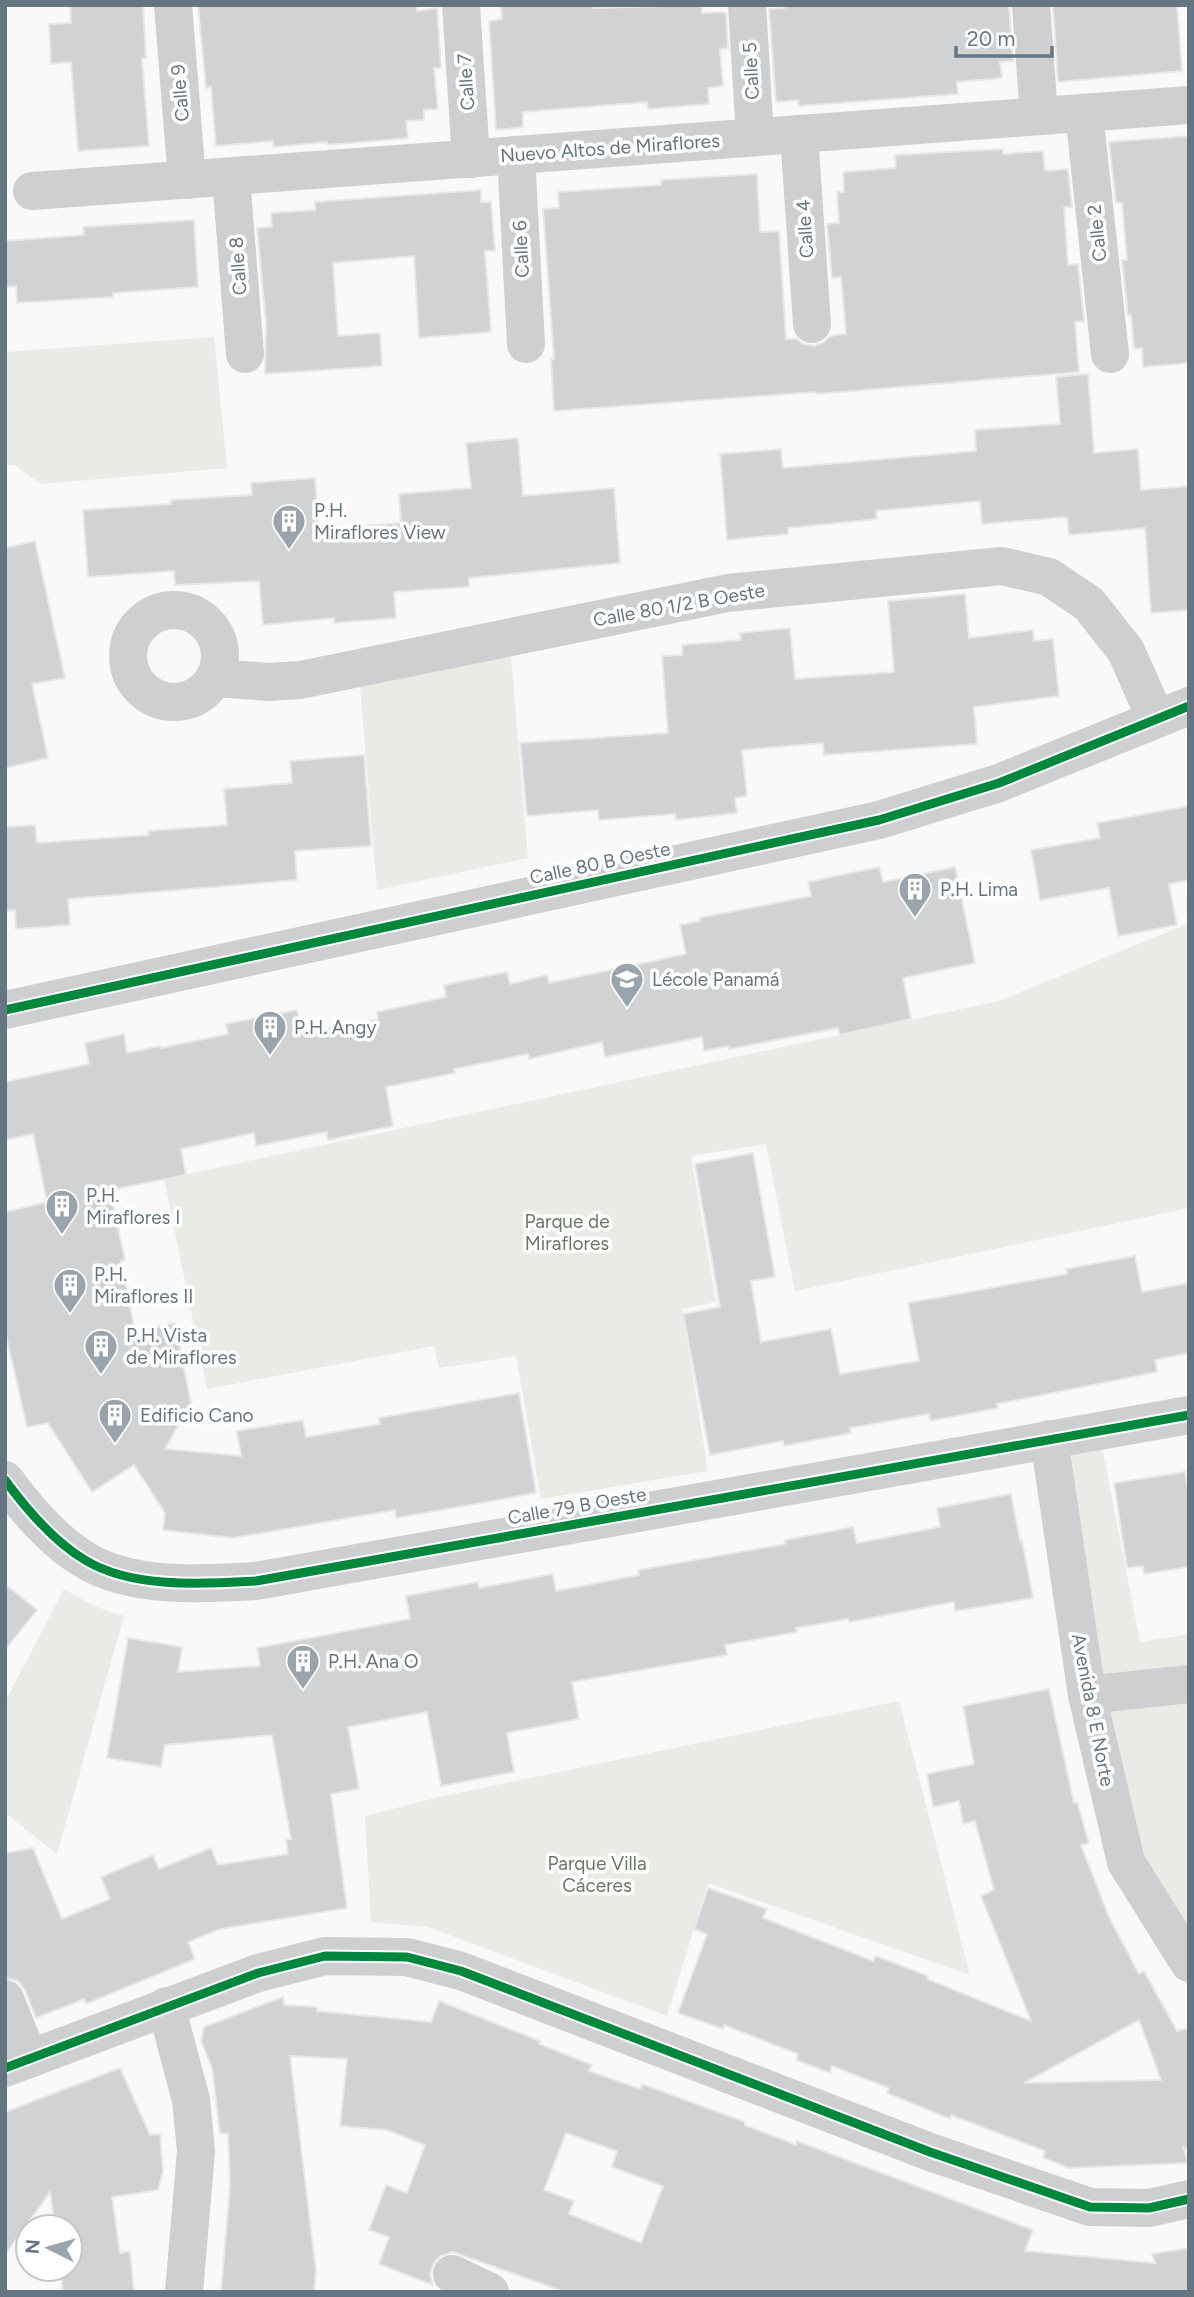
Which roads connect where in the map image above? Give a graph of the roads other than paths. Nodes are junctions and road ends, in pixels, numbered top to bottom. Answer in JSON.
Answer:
{"nodes":[{"id":1,"x":173,"y":5,"type":"edge"},
{"id":2,"x":461,"y":5,"type":"edge"},
{"id":3,"x":747,"y":5,"type":"edge"},
{"id":4,"x":1031,"y":5,"type":"edge"},
{"id":5,"x":1189,"y":105,"type":"edge"},
{"id":6,"x":1084,"y":113,"type":"junction"},
{"id":7,"x":1039,"y":116,"type":"junction"},
{"id":8,"x":799,"y":134,"type":"junction"},
{"id":9,"x":755,"y":137,"type":"junction"},
{"id":10,"x":516,"y":155,"type":"junction"},
{"id":11,"x":471,"y":159,"type":"junction"},
{"id":12,"x":231,"y":177,"type":"junction"},
{"id":13,"x":187,"y":180,"type":"junction"},
{"id":14,"x":32,"y":191,"type":"dead end"},
{"id":15,"x":812,"y":324,"type":"dead end"},
{"id":16,"x":526,"y":344,"type":"dead end"},
{"id":17,"x":244,"y":354,"type":"dead end"},
{"id":18,"x":1110,"y":354,"type":"dead end"},
{"id":19,"x":214,"y":678,"type":"dead end"},
{"id":20,"x":1172,"y":713,"type":"edge"},
{"id":21,"x":5,"y":1010,"type":"edge"},
{"id":22,"x":1189,"y":1415,"type":"edge"},
{"id":23,"x":1049,"y":1439,"type":"junction"},
{"id":24,"x":5,"y":1480,"type":"edge"},
{"id":25,"x":1189,"y":1684,"type":"edge"},
{"id":26,"x":1087,"y":1695,"type":"junction"},
{"id":27,"x":1189,"y":1963,"type":"edge"},
{"id":28,"x":5,"y":1999,"type":"edge"},
{"id":29,"x":166,"y":2006,"type":"junction"},
{"id":30,"x":17,"y":2064,"type":"edge"},
{"id":31,"x":1189,"y":2199,"type":"edge"},
{"id":32,"x":452,"y":2274,"type":"dead end"},
{"id":33,"x":184,"y":2292,"type":"edge"},
{"id":34,"x":490,"y":2292,"type":"edge"}],
"edges":[{"from":1,"to":13,"type":"street","name":"Calle 9"},
{"from":2,"to":11,"type":"street","name":"Calle 7"},
{"from":3,"to":9,"type":"street","name":"Calle 5"},
{"from":4,"to":7,"type":"street"},
{"from":5,"to":6,"type":"street","name":"Nuevo Altos de Miraflores"},
{"from":6,"to":7,"type":"street","name":"Nuevo Altos de Miraflores"},
{"from":6,"to":18,"type":"street","name":"Calle 2"},
{"from":7,"to":8,"type":"street","name":"Nuevo Altos de Miraflores"},
{"from":8,"to":9,"type":"street","name":"Nuevo Altos de Miraflores"},
{"from":8,"to":15,"type":"street","name":"Calle 4"},
{"from":9,"to":10,"type":"street","name":"Nuevo Altos de Miraflores"},
{"from":10,"to":11,"type":"street","name":"Nuevo Altos de Miraflores"},
{"from":10,"to":16,"type":"street","name":"Calle 6"},
{"from":11,"to":12,"type":"street","name":"Nuevo Altos de Miraflores"},
{"from":12,"to":13,"type":"street","name":"Nuevo Altos de Miraflores"},
{"from":12,"to":17,"type":"street","name":"Calle 8"},
{"from":13,"to":14,"type":"street","name":"Nuevo Altos de Miraflores"},
{"from":19,"to":20,"type":"street","name":"Calle 80 1/2 B Oeste"},
{"from":20,"to":21,"type":"street","name":"Calle 80 B Oeste"},
{"from":22,"to":23,"type":"street","name":"Calle 79 B Oeste"},
{"from":23,"to":24,"type":"street","name":"Calle 79 B Oeste"},
{"from":23,"to":26,"type":"street","name":"Avenida 8 E Norte"},
{"from":25,"to":26,"type":"street"},
{"from":26,"to":27,"type":"street","name":"Avenida 8 E Norte"},
{"from":28,"to":30,"type":"street"},
{"from":29,"to":30,"type":"street"},
{"from":29,"to":31,"type":"street"},
{"from":29,"to":33,"type":"street"},
{"from":32,"to":34,"type":"street"}]}
